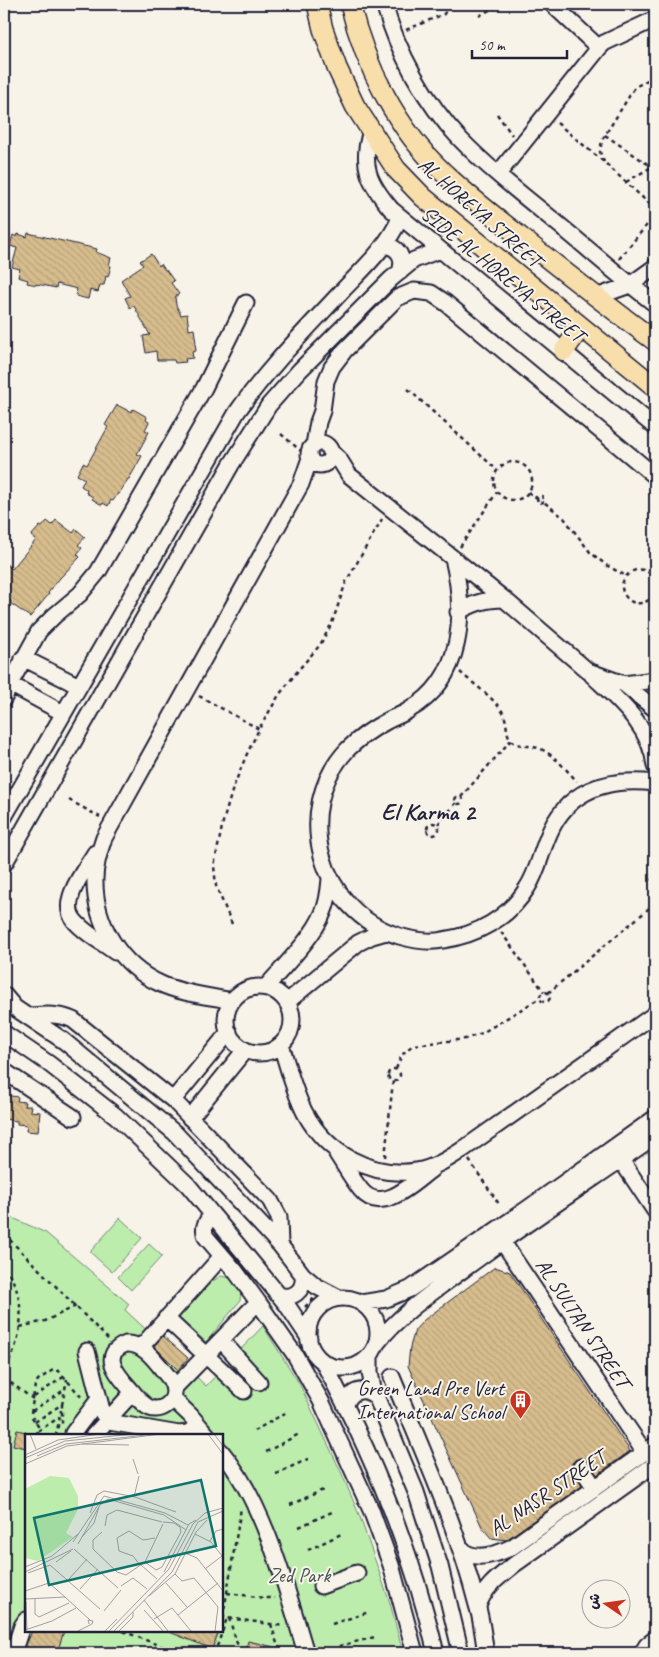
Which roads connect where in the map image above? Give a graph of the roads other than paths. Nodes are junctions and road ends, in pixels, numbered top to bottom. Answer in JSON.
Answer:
{"nodes":[{"id":1,"x":317,"y":4,"type":"edge"},
{"id":2,"x":350,"y":4,"type":"edge"},
{"id":3,"x":384,"y":4,"type":"edge"},
{"id":4,"x":552,"y":4,"type":"edge"},
{"id":5,"x":655,"y":19,"type":"edge"},
{"id":6,"x":599,"y":48,"type":"junction"},
{"id":7,"x":371,"y":131,"type":"junction"},
{"id":8,"x":498,"y":174,"type":"junction"},
{"id":9,"x":400,"y":218,"type":"junction"},
{"id":10,"x":500,"y":221,"type":"junction"},
{"id":11,"x":384,"y":245,"type":"junction"},
{"id":12,"x":483,"y":246,"type":"junction"},
{"id":13,"x":440,"y":250,"type":"junction"},
{"id":14,"x":655,"y":267,"type":"edge"},
{"id":15,"x":400,"y":272,"type":"junction"},
{"id":16,"x":630,"y":285,"type":"junction"},
{"id":17,"x":596,"y":297,"type":"junction"},
{"id":18,"x":246,"y":303,"type":"dead end"},
{"id":19,"x":655,"y":304,"type":"edge"},
{"id":20,"x":581,"y":327,"type":"junction"},
{"id":21,"x":655,"y":341,"type":"edge"},
{"id":22,"x":564,"y":351,"type":"junction"},
{"id":23,"x":655,"y":387,"type":"edge"},
{"id":24,"x":655,"y":427,"type":"edge"},
{"id":25,"x":321,"y":455,"type":"junction"},
{"id":26,"x":655,"y":476,"type":"edge"},
{"id":27,"x":453,"y":558,"type":"junction"},
{"id":28,"x":504,"y":599,"type":"junction"},
{"id":29,"x":458,"y":612,"type":"junction"},
{"id":30,"x":13,"y":669,"type":"edge"},
{"id":31,"x":588,"y":671,"type":"junction"},
{"id":32,"x":655,"y":680,"type":"edge"},
{"id":33,"x":624,"y":684,"type":"junction"},
{"id":34,"x":79,"y":686,"type":"junction"},
{"id":35,"x":640,"y":696,"type":"junction"},
{"id":36,"x":4,"y":698,"type":"edge"},
{"id":37,"x":655,"y":707,"type":"edge"},
{"id":38,"x":627,"y":709,"type":"junction"},
{"id":39,"x":63,"y":713,"type":"junction"},
{"id":40,"x":655,"y":766,"type":"edge"},
{"id":41,"x":633,"y":780,"type":"junction"},
{"id":42,"x":655,"y":783,"type":"edge"},
{"id":43,"x":4,"y":817,"type":"edge"},
{"id":44,"x":104,"y":838,"type":"junction"},
{"id":45,"x":4,"y":864,"type":"edge"},
{"id":46,"x":330,"y":879,"type":"junction"},
{"id":47,"x":72,"y":892,"type":"junction"},
{"id":48,"x":98,"y":907,"type":"junction"},
{"id":49,"x":80,"y":926,"type":"junction"},
{"id":50,"x":386,"y":932,"type":"junction"},
{"id":51,"x":130,"y":963,"type":"junction"},
{"id":52,"x":266,"y":987,"type":"junction"},
{"id":53,"x":4,"y":995,"type":"edge"},
{"id":54,"x":232,"y":1001,"type":"junction"},
{"id":55,"x":287,"y":1002,"type":"junction"},
{"id":56,"x":655,"y":1014,"type":"edge"},
{"id":57,"x":27,"y":1016,"type":"junction"},
{"id":58,"x":229,"y":1032,"type":"junction"},
{"id":59,"x":4,"y":1033,"type":"edge"},
{"id":60,"x":281,"y":1045,"type":"junction"},
{"id":61,"x":245,"y":1050,"type":"junction"},
{"id":62,"x":4,"y":1071,"type":"edge"},
{"id":63,"x":173,"y":1100,"type":"junction"},
{"id":64,"x":73,"y":1117,"type":"dead end"},
{"id":65,"x":190,"y":1118,"type":"junction"},
{"id":66,"x":655,"y":1118,"type":"edge"},
{"id":67,"x":655,"y":1136,"type":"edge"},
{"id":68,"x":331,"y":1145,"type":"junction"},
{"id":69,"x":621,"y":1160,"type":"junction"},
{"id":70,"x":442,"y":1162,"type":"junction"},
{"id":71,"x":383,"y":1171,"type":"junction"},
{"id":72,"x":362,"y":1192,"type":"junction"},
{"id":73,"x":396,"y":1195,"type":"junction"},
{"id":74,"x":655,"y":1211,"type":"edge"},
{"id":75,"x":212,"y":1214,"type":"junction"},
{"id":76,"x":531,"y":1214,"type":"junction"},
{"id":77,"x":502,"y":1241,"type":"junction"},
{"id":78,"x":280,"y":1245,"type":"junction"},
{"id":79,"x":222,"y":1256,"type":"junction"},
{"id":80,"x":303,"y":1275,"type":"junction"},
{"id":81,"x":277,"y":1294,"type":"junction"},
{"id":82,"x":338,"y":1298,"type":"junction"},
{"id":83,"x":258,"y":1302,"type":"junction"},
{"id":84,"x":361,"y":1302,"type":"junction"},
{"id":85,"x":166,"y":1318,"type":"junction"},
{"id":86,"x":309,"y":1338,"type":"junction"},
{"id":87,"x":221,"y":1340,"type":"junction"},
{"id":88,"x":141,"y":1347,"type":"junction"},
{"id":89,"x":373,"y":1349,"type":"junction"},
{"id":90,"x":86,"y":1351,"type":"dead end"},
{"id":91,"x":206,"y":1355,"type":"junction"},
{"id":92,"x":323,"y":1362,"type":"junction"},
{"id":93,"x":392,"y":1377,"type":"dead end"},
{"id":94,"x":259,"y":1382,"type":"dead end"},
{"id":95,"x":244,"y":1391,"type":"dead end"},
{"id":96,"x":132,"y":1392,"type":"junction"},
{"id":97,"x":173,"y":1394,"type":"junction"},
{"id":98,"x":376,"y":1397,"type":"junction"},
{"id":99,"x":95,"y":1404,"type":"junction"},
{"id":100,"x":346,"y":1405,"type":"junction"},
{"id":101,"x":107,"y":1421,"type":"junction"},
{"id":102,"x":68,"y":1429,"type":"road end"},
{"id":103,"x":203,"y":1430,"type":"edge"},
{"id":104,"x":95,"y":1434,"type":"edge"},
{"id":105,"x":650,"y":1449,"type":"edge"},
{"id":106,"x":222,"y":1452,"type":"edge"},
{"id":107,"x":655,"y":1464,"type":"edge"},
{"id":108,"x":581,"y":1468,"type":"dead end"},
{"id":109,"x":437,"y":1485,"type":"junction"},
{"id":110,"x":595,"y":1488,"type":"junction"},
{"id":111,"x":416,"y":1492,"type":"junction"},
{"id":112,"x":460,"y":1546,"type":"junction"},
{"id":113,"x":409,"y":1556,"type":"junction"},
{"id":114,"x":392,"y":1565,"type":"junction"},
{"id":115,"x":357,"y":1573,"type":"dead end"},
{"id":116,"x":321,"y":1586,"type":"dead end"},
{"id":117,"x":478,"y":1606,"type":"junction"},
{"id":118,"x":25,"y":1622,"type":"edge"},
{"id":119,"x":655,"y":1639,"type":"edge"},
{"id":120,"x":13,"y":1653,"type":"edge"},
{"id":121,"x":306,"y":1653,"type":"edge"},
{"id":122,"x":415,"y":1653,"type":"edge"},
{"id":123,"x":436,"y":1653,"type":"edge"},
{"id":124,"x":461,"y":1653,"type":"edge"},
{"id":125,"x":486,"y":1653,"type":"edge"},
{"id":126,"x":642,"y":1653,"type":"edge"}],
"edges":[{"from":1,"to":7,"type":"main road","name":"AL HOREYA STREET"},
{"from":2,"to":10,"type":"main road","name":"AL HOREYA STREET"},
{"from":3,"to":8,"type":"street"},
{"from":4,"to":6,"type":"street"},
{"from":5,"to":6,"type":"street"},
{"from":6,"to":8,"type":"street"},
{"from":7,"to":9,"type":"street","name":"SIDE AL HOREYA STREET"},
{"from":7,"to":12,"type":"main road","name":"AL HOREYA STREET"},
{"from":8,"to":16,"type":"street"},
{"from":9,"to":11,"type":"street"},
{"from":9,"to":13,"type":"street","name":"SIDE AL HOREYA STREET"},
{"from":10,"to":12,"type":"main road"},
{"from":10,"to":17,"type":"main road","name":"AL HOREYA STREET"},
{"from":11,"to":15,"type":"street"},
{"from":11,"to":34,"type":"street"},
{"from":12,"to":20,"type":"main road","name":"AL HOREYA STREET"},
{"from":13,"to":15,"type":"street"},
{"from":13,"to":22,"type":"street","name":"SIDE AL HOREYA STREET"},
{"from":14,"to":16,"type":"street"},
{"from":15,"to":45,"type":"street"},
{"from":16,"to":17,"type":"street"},
{"from":16,"to":19,"type":"street"},
{"from":17,"to":21,"type":"main road","name":"AL HOREYA STREET"},
{"from":18,"to":30,"type":"street"},
{"from":20,"to":22,"type":"main road"},
{"from":20,"to":23,"type":"main road","name":"AL HOREYA STREET"},
{"from":22,"to":24,"type":"street","name":"SIDE AL HOREYA STREET"},
{"from":25,"to":26,"type":"street"},
{"from":25,"to":27,"type":"street"},
{"from":25,"to":44,"type":"street"},
{"from":27,"to":28,"type":"street"},
{"from":27,"to":29,"type":"street"},
{"from":28,"to":29,"type":"street"},
{"from":28,"to":31,"type":"street"},
{"from":29,"to":46,"type":"street"},
{"from":30,"to":34,"type":"street"},
{"from":30,"to":36,"type":"street"},
{"from":30,"to":39,"type":"street"},
{"from":31,"to":33,"type":"street"},
{"from":31,"to":38,"type":"street"},
{"from":32,"to":33,"type":"street"},
{"from":33,"to":35,"type":"street"},
{"from":34,"to":39,"type":"street"},
{"from":35,"to":37,"type":"street"},
{"from":35,"to":38,"type":"street"},
{"from":38,"to":40,"type":"street"},
{"from":39,"to":43,"type":"street"},
{"from":40,"to":41,"type":"street"},
{"from":41,"to":42,"type":"street"},
{"from":41,"to":50,"type":"street"},
{"from":44,"to":47,"type":"street"},
{"from":44,"to":48,"type":"street"},
{"from":46,"to":50,"type":"street"},
{"from":46,"to":52,"type":"street"},
{"from":47,"to":48,"type":"street"},
{"from":47,"to":49,"type":"street"},
{"from":48,"to":49,"type":"street"},
{"from":48,"to":51,"type":"street"},
{"from":49,"to":51,"type":"street"},
{"from":50,"to":55,"type":"street"},
{"from":51,"to":54,"type":"street"},
{"from":52,"to":54,"type":"street"},
{"from":52,"to":55,"type":"street"},
{"from":53,"to":57,"type":"street"},
{"from":54,"to":58,"type":"street"},
{"from":55,"to":60,"type":"street"},
{"from":56,"to":70,"type":"street"},
{"from":57,"to":63,"type":"street"},
{"from":57,"to":78,"type":"street"},
{"from":58,"to":61,"type":"street"},
{"from":58,"to":63,"type":"street"},
{"from":59,"to":75,"type":"street"},
{"from":60,"to":61,"type":"street"},
{"from":60,"to":68,"type":"street"},
{"from":61,"to":65,"type":"street"},
{"from":62,"to":64,"type":"street"},
{"from":63,"to":65,"type":"street"},
{"from":65,"to":78,"type":"street"},
{"from":66,"to":76,"type":"street"},
{"from":67,"to":69,"type":"street"},
{"from":68,"to":71,"type":"street"},
{"from":68,"to":72,"type":"street"},
{"from":69,"to":74,"type":"street"},
{"from":69,"to":76,"type":"street"},
{"from":70,"to":71,"type":"street"},
{"from":70,"to":73,"type":"street"},
{"from":71,"to":72,"type":"street"},
{"from":71,"to":73,"type":"street"},
{"from":72,"to":73,"type":"street"},
{"from":75,"to":79,"type":"street"},
{"from":75,"to":81,"type":"street"},
{"from":76,"to":77,"type":"street"},
{"from":76,"to":84,"type":"street"},
{"from":77,"to":89,"type":"street"},
{"from":77,"to":105,"type":"street","name":"AL SULTAN STREET"},
{"from":78,"to":80,"type":"street"},
{"from":79,"to":83,"type":"street"},
{"from":79,"to":85,"type":"street"},
{"from":80,"to":81,"type":"street"},
{"from":80,"to":82,"type":"street"},
{"from":81,"to":86,"type":"street"},
{"from":82,"to":84,"type":"street"},
{"from":82,"to":86,"type":"street"},
{"from":83,"to":87,"type":"street"},
{"from":83,"to":114,"type":"street"},
{"from":84,"to":89,"type":"street"},
{"from":85,"to":88,"type":"street"},
{"from":85,"to":91,"type":"street"},
{"from":86,"to":92,"type":"street"},
{"from":87,"to":91,"type":"street"},
{"from":87,"to":94,"type":"street"},
{"from":88,"to":96,"type":"street"},
{"from":88,"to":97,"type":"street"},
{"from":89,"to":92,"type":"street"},
{"from":89,"to":98,"type":"street"},
{"from":90,"to":99,"type":"street"},
{"from":91,"to":95,"type":"street"},
{"from":91,"to":97,"type":"street"},
{"from":92,"to":100,"type":"street"},
{"from":93,"to":109,"type":"street"},
{"from":96,"to":97,"type":"street"},
{"from":96,"to":101,"type":"street"},
{"from":97,"to":103,"type":"street"},
{"from":98,"to":100,"type":"street"},
{"from":98,"to":111,"type":"street"},
{"from":99,"to":101,"type":"street"},
{"from":99,"to":102,"type":"street"},
{"from":100,"to":113,"type":"street"},
{"from":101,"to":103,"type":"street"},
{"from":101,"to":104,"type":"street"},
{"from":105,"to":110,"type":"street","name":"AL NASR STREET"},
{"from":106,"to":121,"type":"street"},
{"from":107,"to":117,"type":"street","name":"AL NASR STREET"},
{"from":108,"to":110,"type":"street"},
{"from":109,"to":111,"type":"street"},
{"from":109,"to":112,"type":"street"},
{"from":110,"to":112,"type":"street","name":"AL NASR STREET"},
{"from":111,"to":124,"type":"street"},
{"from":112,"to":117,"type":"street"},
{"from":113,"to":114,"type":"street"},
{"from":113,"to":123,"type":"street"},
{"from":114,"to":122,"type":"street"},
{"from":115,"to":116,"type":"street"},
{"from":117,"to":125,"type":"street"},
{"from":118,"to":120,"type":"street"},
{"from":119,"to":126,"type":"street"}]}
